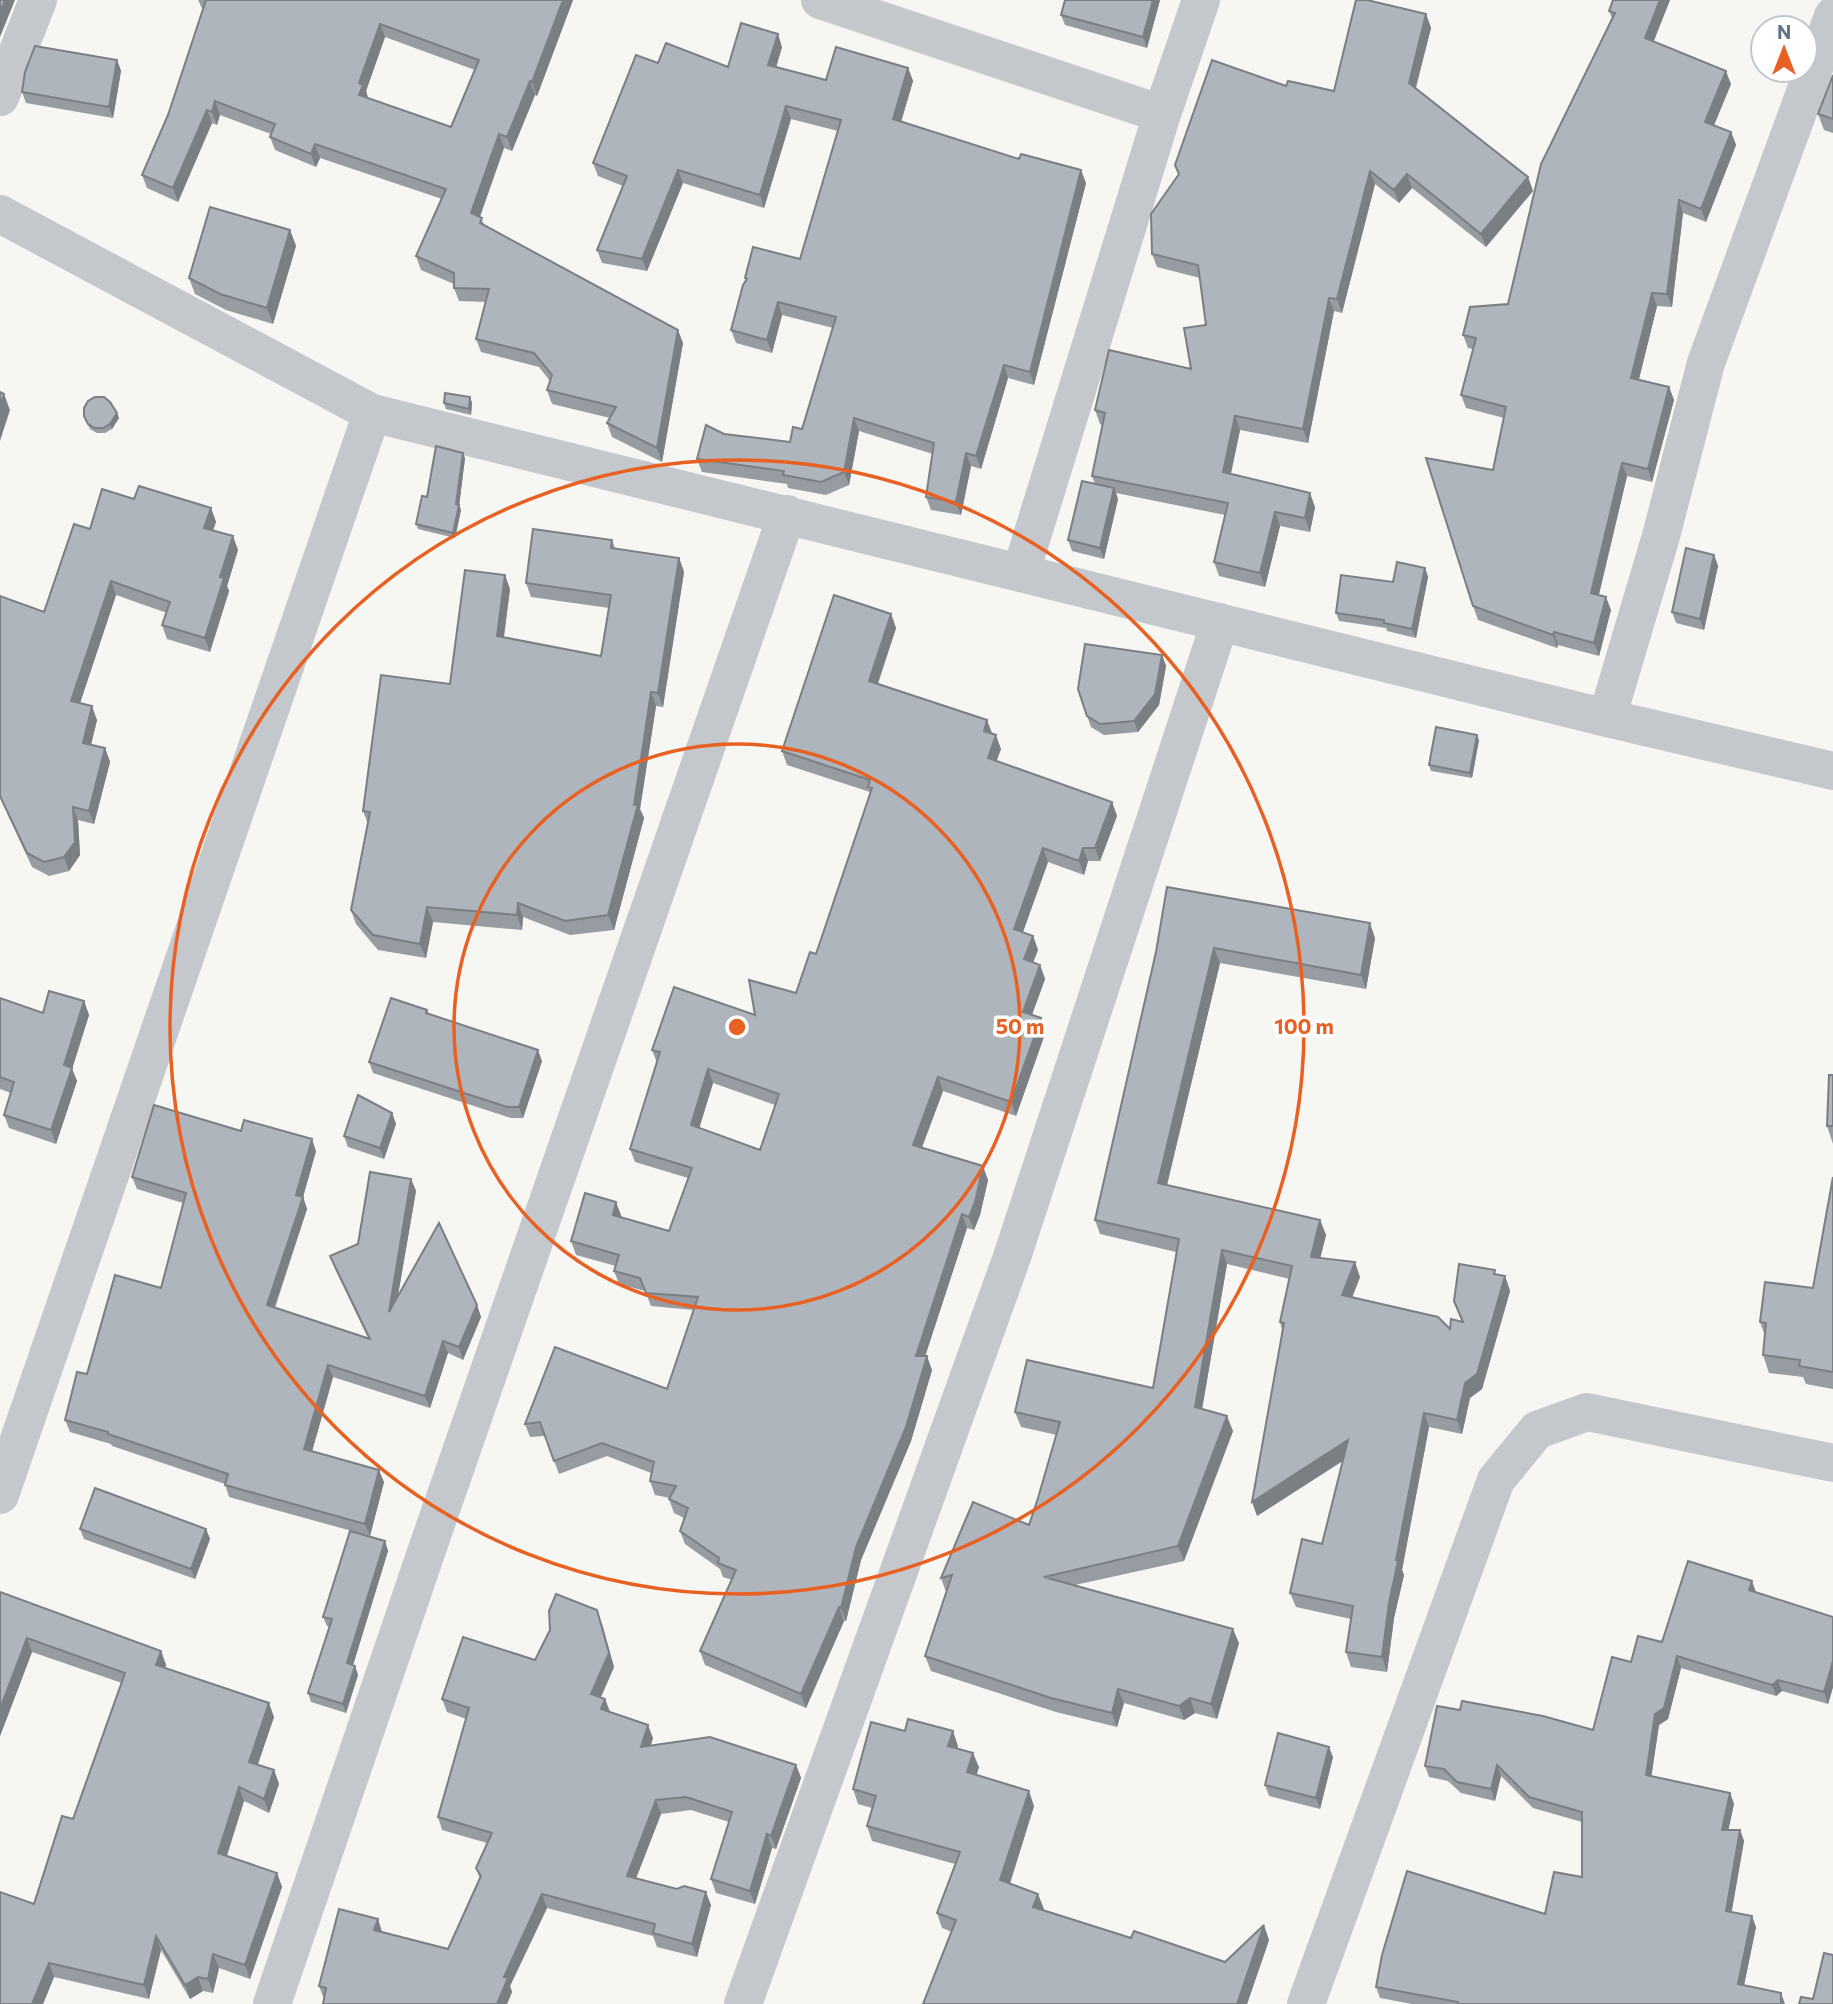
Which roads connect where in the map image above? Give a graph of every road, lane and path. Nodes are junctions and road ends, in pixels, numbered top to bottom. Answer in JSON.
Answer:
{"nodes":[{"id":1,"x":38,"y":0,"type":"edge"},
{"id":2,"x":820,"y":0,"type":"edge"},
{"id":3,"x":1201,"y":0,"type":"edge"},
{"id":4,"x":1833,"y":16,"type":"edge"},
{"id":5,"x":0,"y":97,"type":"edge"},
{"id":6,"x":1163,"y":114,"type":"junction"},
{"id":7,"x":0,"y":214,"type":"edge"},
{"id":8,"x":372,"y":413,"type":"junction"},
{"id":9,"x":788,"y":514,"type":"junction"},
{"id":10,"x":1021,"y":572,"type":"junction"},
{"id":11,"x":1220,"y":622,"type":"junction"},
{"id":12,"x":1607,"y":718,"type":"junction"},
{"id":13,"x":1833,"y":771,"type":"edge"},
{"id":14,"x":1833,"y":1464,"type":"edge"},
{"id":15,"x":0,"y":1495,"type":"edge"},
{"id":16,"x":272,"y":2004,"type":"edge"},
{"id":17,"x":744,"y":2004,"type":"edge"},
{"id":18,"x":1306,"y":2004,"type":"edge"}],
"edges":[{"from":1,"to":5,"type":"street"},
{"from":2,"to":6,"type":"street"},
{"from":3,"to":6,"type":"street"},
{"from":4,"to":12,"type":"street"},
{"from":6,"to":10,"type":"street"},
{"from":7,"to":8,"type":"street"},
{"from":8,"to":9,"type":"street"},
{"from":8,"to":15,"type":"street"},
{"from":9,"to":10,"type":"street"},
{"from":9,"to":16,"type":"street"},
{"from":10,"to":11,"type":"street"},
{"from":11,"to":12,"type":"street"},
{"from":11,"to":17,"type":"street"},
{"from":12,"to":13,"type":"street"},
{"from":14,"to":18,"type":"street"}]}
